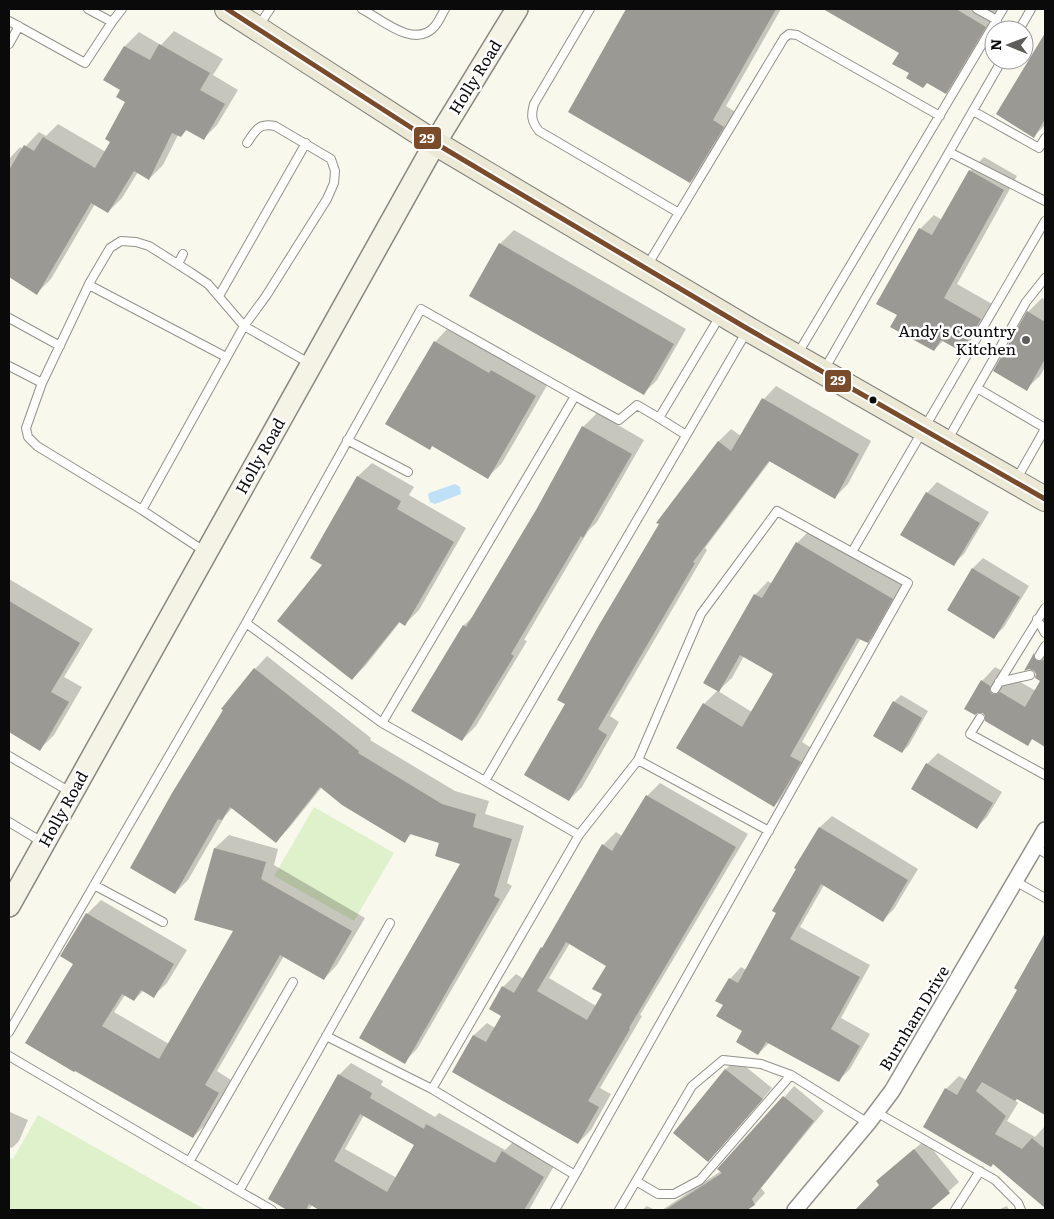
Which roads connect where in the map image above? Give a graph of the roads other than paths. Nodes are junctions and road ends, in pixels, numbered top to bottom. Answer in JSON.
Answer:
{"nodes":[{"id":1,"x":88,"y":9,"type":"edge"},
{"id":2,"x":122,"y":9,"type":"edge"},
{"id":3,"x":228,"y":9,"type":"edge"},
{"id":4,"x":270,"y":9,"type":"edge"},
{"id":5,"x":362,"y":9,"type":"edge"},
{"id":6,"x":445,"y":9,"type":"edge"},
{"id":7,"x":517,"y":9,"type":"edge"},
{"id":8,"x":590,"y":9,"type":"edge"},
{"id":9,"x":977,"y":9,"type":"edge"},
{"id":10,"x":1003,"y":9,"type":"edge"},
{"id":11,"x":1031,"y":9,"type":"edge"},
{"id":12,"x":9,"y":20,"type":"edge"},
{"id":13,"x":997,"y":20,"type":"joint"},
{"id":14,"x":1025,"y":20,"type":"edge"},
{"id":15,"x":112,"y":22,"type":"junction"},
{"id":16,"x":19,"y":26,"type":"junction"},
{"id":17,"x":257,"y":29,"type":"junction"},
{"id":18,"x":984,"y":42,"type":"edge"},
{"id":19,"x":9,"y":44,"type":"edge"},
{"id":20,"x":996,"y":70,"type":"edge"},
{"id":21,"x":972,"y":111,"type":"junction"},
{"id":22,"x":940,"y":116,"type":"junction"},
{"id":23,"x":1045,"y":138,"type":"edge"},
{"id":24,"x":247,"y":143,"type":"dead end"},
{"id":25,"x":306,"y":143,"type":"junction"},
{"id":26,"x":435,"y":143,"type":"junction"},
{"id":27,"x":949,"y":152,"type":"junction"},
{"id":28,"x":1045,"y":201,"type":"edge"},
{"id":29,"x":679,"y":213,"type":"junction"},
{"id":30,"x":1045,"y":221,"type":"edge"},
{"id":31,"x":183,"y":254,"type":"dead end"},
{"id":32,"x":178,"y":264,"type":"junction"},
{"id":33,"x":646,"y":268,"type":"junction"},
{"id":34,"x":1045,"y":278,"type":"edge"},
{"id":35,"x":89,"y":285,"type":"junction"},
{"id":36,"x":1042,"y":290,"type":"edge"},
{"id":37,"x":219,"y":296,"type":"junction"},
{"id":38,"x":722,"y":313,"type":"junction"},
{"id":39,"x":9,"y":318,"type":"edge"},
{"id":40,"x":244,"y":326,"type":"junction"},
{"id":41,"x":748,"y":329,"type":"junction"},
{"id":42,"x":60,"y":346,"type":"junction"},
{"id":43,"x":796,"y":356,"type":"junction"},
{"id":44,"x":226,"y":357,"type":"junction"},
{"id":45,"x":311,"y":364,"type":"junction"},
{"id":46,"x":9,"y":366,"type":"edge"},
{"id":47,"x":823,"y":371,"type":"junction"},
{"id":48,"x":42,"y":383,"type":"junction"},
{"id":49,"x":977,"y":388,"type":"junction"},
{"id":50,"x":575,"y":396,"type":"junction"},
{"id":51,"x":659,"y":418,"type":"junction"},
{"id":52,"x":924,"y":429,"type":"junction"},
{"id":53,"x":1045,"y":429,"type":"edge"},
{"id":54,"x":686,"y":435,"type":"junction"},
{"id":55,"x":348,"y":440,"type":"junction"},
{"id":56,"x":946,"y":442,"type":"junction"},
{"id":57,"x":408,"y":472,"type":"dead end"},
{"id":58,"x":1015,"y":482,"type":"junction"},
{"id":59,"x":1045,"y":499,"type":"edge"},
{"id":60,"x":142,"y":510,"type":"junction"},
{"id":61,"x":206,"y":552,"type":"junction"},
{"id":62,"x":852,"y":552,"type":"junction"},
{"id":63,"x":1045,"y":608,"type":"edge"},
{"id":64,"x":1037,"y":619,"type":"junction"},
{"id":65,"x":246,"y":623,"type":"junction"},
{"id":66,"x":1045,"y":633,"type":"edge"},
{"id":67,"x":1045,"y":646,"type":"edge"},
{"id":68,"x":1039,"y":656,"type":"dead end"},
{"id":69,"x":1030,"y":675,"type":"dead end"},
{"id":70,"x":980,"y":718,"type":"dead end"},
{"id":71,"x":382,"y":723,"type":"junction"},
{"id":72,"x":9,"y":756,"type":"edge"},
{"id":73,"x":638,"y":760,"type":"junction"},
{"id":74,"x":1045,"y":775,"type":"edge"},
{"id":75,"x":485,"y":781,"type":"junction"},
{"id":76,"x":72,"y":793,"type":"junction"},
{"id":77,"x":9,"y":822,"type":"edge"},
{"id":78,"x":1045,"y":830,"type":"edge"},
{"id":79,"x":769,"y":831,"type":"junction"},
{"id":80,"x":579,"y":835,"type":"junction"},
{"id":81,"x":44,"y":843,"type":"junction"},
{"id":82,"x":1040,"y":850,"type":"edge"},
{"id":83,"x":1015,"y":881,"type":"junction"},
{"id":84,"x":94,"y":885,"type":"junction"},
{"id":85,"x":1045,"y":898,"type":"edge"},
{"id":86,"x":9,"y":906,"type":"edge"},
{"id":87,"x":163,"y":922,"type":"dead end"},
{"id":88,"x":390,"y":923,"type":"dead end"},
{"id":89,"x":293,"y":982,"type":"dead end"},
{"id":90,"x":9,"y":1032,"type":"edge"},
{"id":91,"x":326,"y":1036,"type":"junction"},
{"id":92,"x":9,"y":1056,"type":"edge"},
{"id":93,"x":791,"y":1075,"type":"junction"},
{"id":94,"x":432,"y":1089,"type":"junction"},
{"id":95,"x":872,"y":1118,"type":"junction"},
{"id":96,"x":189,"y":1162,"type":"junction"},
{"id":97,"x":980,"y":1171,"type":"junction"},
{"id":98,"x":575,"y":1175,"type":"junction"},
{"id":99,"x":636,"y":1181,"type":"junction"},
{"id":100,"x":239,"y":1191,"type":"junction"},
{"id":101,"x":272,"y":1210,"type":"edge"},
{"id":102,"x":555,"y":1210,"type":"edge"},
{"id":103,"x":619,"y":1210,"type":"edge"},
{"id":104,"x":794,"y":1210,"type":"edge"},
{"id":105,"x":955,"y":1210,"type":"edge"},
{"id":106,"x":1022,"y":1210,"type":"edge"}],
"edges":[{"from":1,"to":15,"type":"lane"},
{"from":2,"to":15,"type":"lane"},
{"from":3,"to":17,"type":"main road"},
{"from":4,"to":17,"type":"lane"},
{"from":5,"to":6,"type":"lane"},
{"from":7,"to":26,"type":"main road","name":"Holly Road"},
{"from":8,"to":29,"type":"lane"},
{"from":9,"to":13,"type":"lane"},
{"from":10,"to":13,"type":"lane"},
{"from":11,"to":14,"type":"lane"},
{"from":12,"to":16,"type":"lane"},
{"from":15,"to":16,"type":"lane"},
{"from":16,"to":19,"type":"lane"},
{"from":17,"to":26,"type":"main road"},
{"from":18,"to":22,"type":"lane"},
{"from":20,"to":21,"type":"lane"},
{"from":21,"to":23,"type":"lane"},
{"from":21,"to":27,"type":"lane"},
{"from":22,"to":29,"type":"lane"},
{"from":22,"to":43,"type":"lane"},
{"from":24,"to":25,"type":"lane"},
{"from":25,"to":37,"type":"lane"},
{"from":25,"to":40,"type":"lane"},
{"from":26,"to":33,"type":"main road"},
{"from":26,"to":45,"type":"main road","name":"Holly Road"},
{"from":27,"to":28,"type":"lane"},
{"from":27,"to":47,"type":"lane"},
{"from":29,"to":33,"type":"lane"},
{"from":30,"to":52,"type":"lane"},
{"from":31,"to":32,"type":"lane"},
{"from":32,"to":35,"type":"lane"},
{"from":32,"to":37,"type":"lane"},
{"from":33,"to":38,"type":"main road"},
{"from":34,"to":36,"type":"lane"},
{"from":35,"to":42,"type":"lane"},
{"from":35,"to":44,"type":"lane"},
{"from":36,"to":49,"type":"lane"},
{"from":37,"to":40,"type":"lane"},
{"from":38,"to":41,"type":"main road"},
{"from":38,"to":51,"type":"lane"},
{"from":39,"to":42,"type":"lane"},
{"from":40,"to":44,"type":"lane"},
{"from":40,"to":45,"type":"lane"},
{"from":41,"to":43,"type":"main road"},
{"from":41,"to":54,"type":"lane"},
{"from":42,"to":48,"type":"lane"},
{"from":43,"to":47,"type":"main road"},
{"from":44,"to":60,"type":"lane"},
{"from":45,"to":61,"type":"main road","name":"Holly Road"},
{"from":46,"to":48,"type":"lane"},
{"from":47,"to":52,"type":"main road"},
{"from":48,"to":60,"type":"lane"},
{"from":49,"to":53,"type":"lane"},
{"from":49,"to":56,"type":"lane"},
{"from":50,"to":51,"type":"lane"},
{"from":50,"to":55,"type":"lane"},
{"from":50,"to":71,"type":"lane"},
{"from":51,"to":54,"type":"lane"},
{"from":52,"to":56,"type":"main road"},
{"from":52,"to":62,"type":"lane"},
{"from":53,"to":58,"type":"lane"},
{"from":54,"to":75,"type":"lane"},
{"from":55,"to":57,"type":"lane"},
{"from":55,"to":65,"type":"lane"},
{"from":56,"to":58,"type":"main road"},
{"from":58,"to":59,"type":"main road"},
{"from":60,"to":61,"type":"lane"},
{"from":61,"to":76,"type":"main road","name":"Holly Road"},
{"from":62,"to":73,"type":"lane"},
{"from":62,"to":79,"type":"lane"},
{"from":63,"to":64,"type":"lane"},
{"from":64,"to":66,"type":"lane"},
{"from":64,"to":69,"type":"lane"},
{"from":65,"to":71,"type":"lane"},
{"from":65,"to":84,"type":"lane"},
{"from":67,"to":68,"type":"lane"},
{"from":70,"to":74,"type":"lane"},
{"from":71,"to":75,"type":"lane"},
{"from":72,"to":76,"type":"lane"},
{"from":73,"to":79,"type":"lane"},
{"from":73,"to":80,"type":"lane"},
{"from":75,"to":80,"type":"lane"},
{"from":76,"to":81,"type":"main road","name":"Holly Road"},
{"from":77,"to":81,"type":"lane"},
{"from":78,"to":82,"type":"street","name":"Burnham Drive"},
{"from":79,"to":98,"type":"lane"},
{"from":80,"to":94,"type":"lane"},
{"from":81,"to":86,"type":"main road","name":"Holly Road"},
{"from":82,"to":83,"type":"street","name":"Burnham Drive"},
{"from":83,"to":85,"type":"lane"},
{"from":83,"to":95,"type":"street","name":"Burnham Drive"},
{"from":84,"to":87,"type":"lane"},
{"from":84,"to":90,"type":"lane"},
{"from":88,"to":91,"type":"lane"},
{"from":89,"to":96,"type":"lane"},
{"from":91,"to":94,"type":"lane"},
{"from":91,"to":100,"type":"lane"},
{"from":92,"to":96,"type":"lane"},
{"from":93,"to":95,"type":"lane"},
{"from":93,"to":99,"type":"lane"},
{"from":93,"to":99,"type":"lane"},
{"from":94,"to":98,"type":"lane"},
{"from":95,"to":97,"type":"lane"},
{"from":95,"to":104,"type":"street","name":"Burnham Drive"},
{"from":96,"to":100,"type":"lane"},
{"from":97,"to":105,"type":"lane"},
{"from":97,"to":106,"type":"lane"},
{"from":98,"to":102,"type":"lane"},
{"from":99,"to":103,"type":"lane"},
{"from":100,"to":101,"type":"lane"}]}
